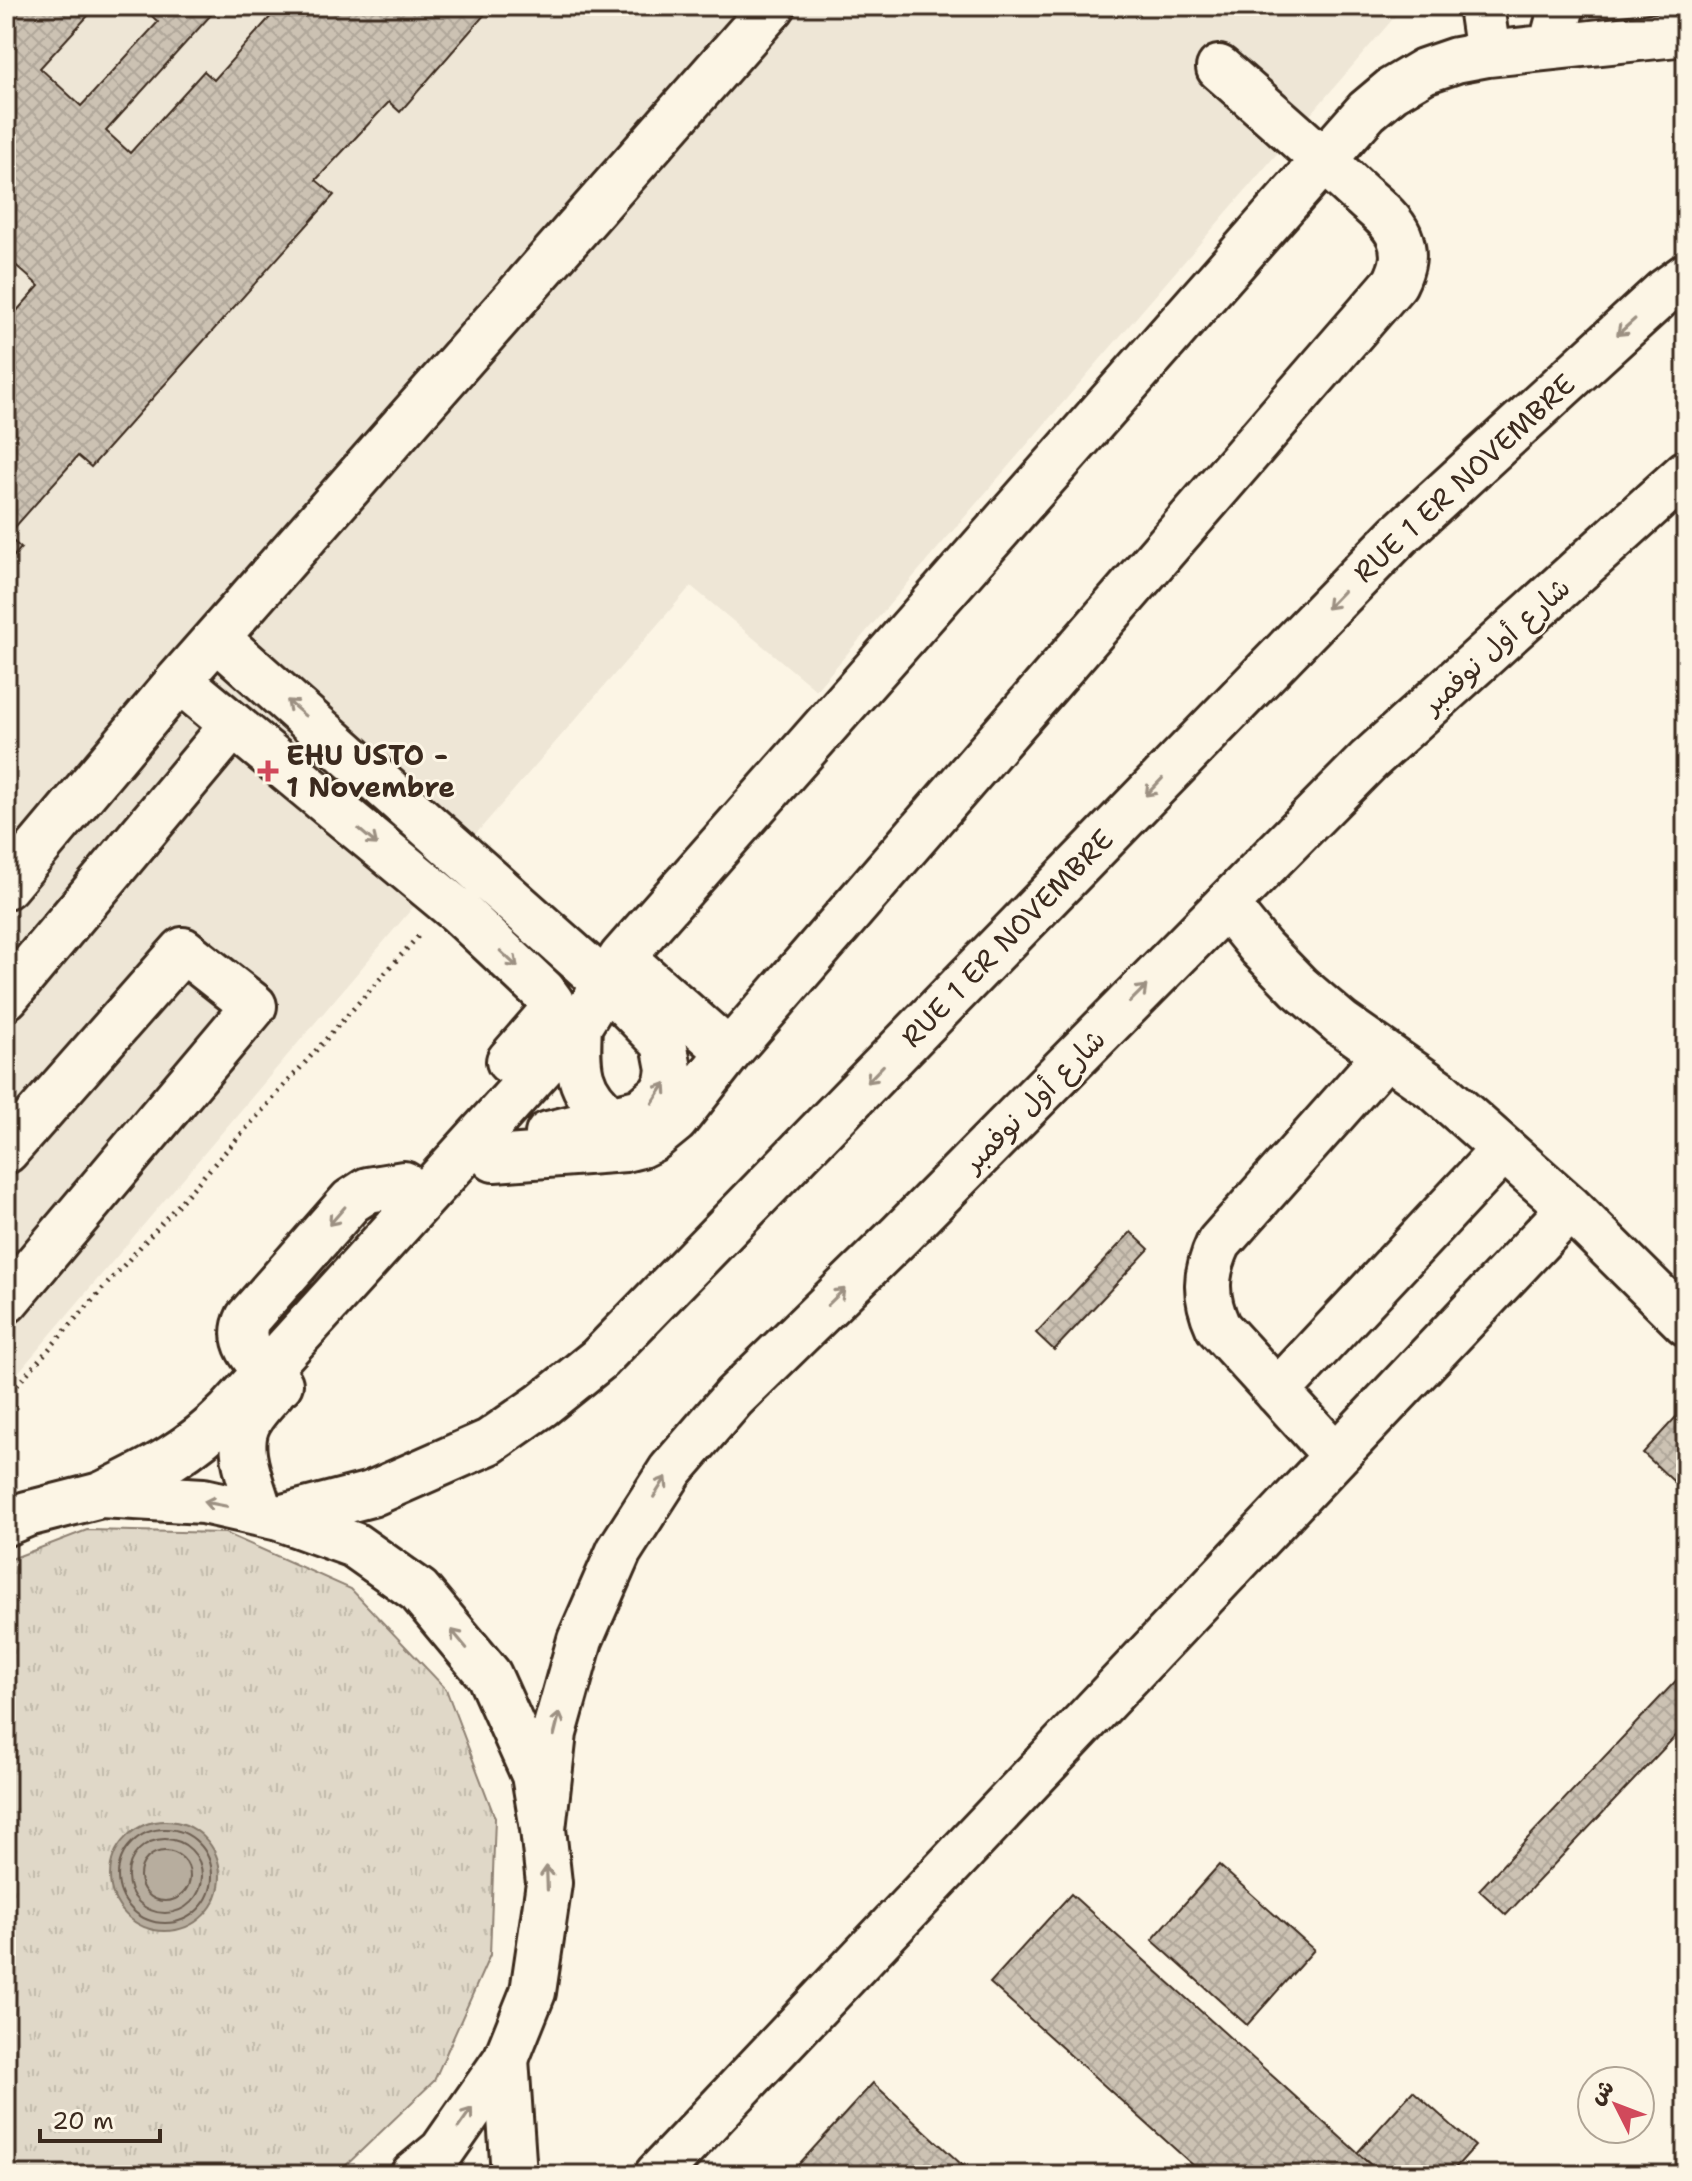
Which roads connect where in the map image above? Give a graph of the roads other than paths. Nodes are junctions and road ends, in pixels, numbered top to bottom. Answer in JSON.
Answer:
{"nodes":[{"id":1,"x":773,"y":6,"type":"edge"},
{"id":2,"x":1481,"y":6,"type":"edge"},
{"id":3,"x":1562,"y":6,"type":"edge"},
{"id":4,"x":1686,"y":33,"type":"edge"},
{"id":5,"x":1551,"y":47,"type":"junction"},
{"id":6,"x":1488,"y":54,"type":"junction"},
{"id":7,"x":1219,"y":68,"type":"dead end"},
{"id":8,"x":1323,"y":159,"type":"junction"},
{"id":9,"x":1686,"y":276,"type":"edge"},
{"id":10,"x":1686,"y":473,"type":"edge"},
{"id":11,"x":218,"y":639,"type":"junction"},
{"id":12,"x":179,"y":680,"type":"junction"},
{"id":13,"x":233,"y":725,"type":"junction"},
{"id":14,"x":488,"y":878,"type":"junction"},
{"id":15,"x":6,"y":886,"type":"edge"},
{"id":16,"x":1226,"y":905,"type":"junction"},
{"id":17,"x":453,"y":907,"type":"junction"},
{"id":18,"x":605,"y":970,"type":"junction"},
{"id":19,"x":6,"y":997,"type":"edge"},
{"id":20,"x":565,"y":1017,"type":"junction"},
{"id":21,"x":729,"y":1052,"type":"junction"},
{"id":22,"x":1385,"y":1056,"type":"junction"},
{"id":23,"x":611,"y":1118,"type":"junction"},
{"id":24,"x":1503,"y":1150,"type":"junction"},
{"id":25,"x":6,"y":1151,"type":"edge"},
{"id":26,"x":494,"y":1159,"type":"junction"},
{"id":27,"x":1570,"y":1208,"type":"junction"},
{"id":28,"x":6,"y":1301,"type":"edge"},
{"id":29,"x":1686,"y":1323,"type":"edge"},
{"id":30,"x":273,"y":1377,"type":"junction"},
{"id":31,"x":1277,"y":1392,"type":"junction"},
{"id":32,"x":1336,"y":1456,"type":"junction"},
{"id":33,"x":101,"y":1495,"type":"junction"},
{"id":34,"x":270,"y":1516,"type":"junction"},
{"id":35,"x":6,"y":1523,"type":"edge"},
{"id":36,"x":543,"y":1829,"type":"junction"},
{"id":37,"x":506,"y":2059,"type":"junction"},
{"id":38,"x":413,"y":2175,"type":"edge"},
{"id":39,"x":514,"y":2175,"type":"edge"},
{"id":40,"x":657,"y":2175,"type":"edge"}],
"edges":[{"from":1,"to":11,"type":"main road"},
{"from":2,"to":6,"type":"main road"},
{"from":3,"to":5,"type":"main road"},
{"from":4,"to":5,"type":"main road"},
{"from":5,"to":6,"type":"main road"},
{"from":6,"to":8,"type":"main road"},
{"from":7,"to":8,"type":"main road"},
{"from":8,"to":18,"type":"main road"},
{"from":8,"to":21,"type":"main road"},
{"from":9,"to":34,"type":"main road","name":"RUE 1 ER NOVEMBRE","one_way":true},
{"from":10,"to":16,"type":"main road","name":"شارع أول نوفمبر"},
{"from":11,"to":12,"type":"main road"},
{"from":14,"to":11,"type":"main road","one_way":true},
{"from":12,"to":13,"type":"main road"},
{"from":12,"to":15,"type":"main road"},
{"from":13,"to":17,"type":"main road","one_way":true},
{"from":13,"to":19,"type":"main road"},
{"from":14,"to":17,"type":"main road"},
{"from":14,"to":18,"type":"main road"},
{"from":16,"to":22,"type":"main road"},
{"from":36,"to":16,"type":"main road","name":"شارع أول نوفمبر","one_way":true},
{"from":17,"to":20,"type":"main road","one_way":true},
{"from":18,"to":20,"type":"main road"},
{"from":18,"to":21,"type":"main road"},
{"from":23,"to":18,"type":"main road","one_way":true},
{"from":20,"to":23,"type":"main road"},
{"from":20,"to":30,"type":"main road"},
{"from":20,"to":30,"type":"main road","one_way":true},
{"from":21,"to":26,"type":"main road"},
{"from":22,"to":24,"type":"main road"},
{"from":22,"to":31,"type":"main road"},
{"from":23,"to":26,"type":"main road"},
{"from":24,"to":27,"type":"main road"},
{"from":24,"to":31,"type":"main road"},
{"from":25,"to":28,"type":"main road"},
{"from":26,"to":30,"type":"main road"},
{"from":27,"to":29,"type":"main road"},
{"from":27,"to":32,"type":"main road"},
{"from":30,"to":33,"type":"main road"},
{"from":30,"to":34,"type":"main road"},
{"from":31,"to":32,"type":"main road"},
{"from":32,"to":40,"type":"main road"},
{"from":34,"to":33,"type":"main road","one_way":true},
{"from":33,"to":35,"type":"main road"},
{"from":36,"to":34,"type":"main road","one_way":true},
{"from":37,"to":36,"type":"main road","one_way":true},
{"from":38,"to":37,"type":"main road","one_way":true},
{"from":37,"to":39,"type":"main road"}]}
